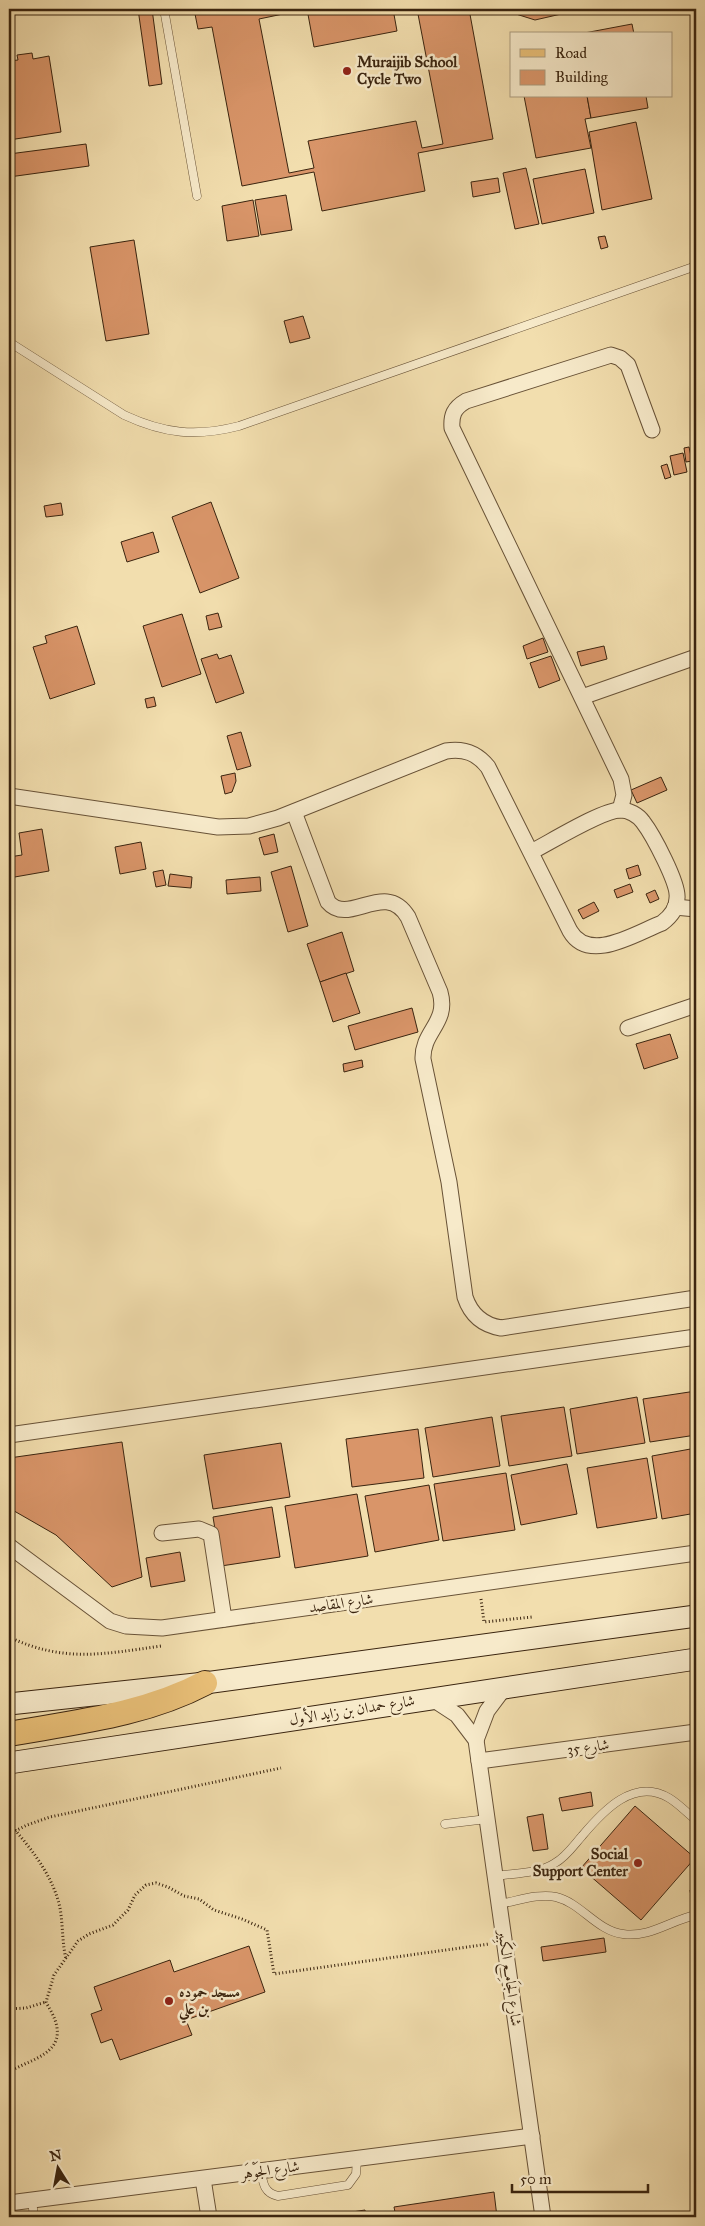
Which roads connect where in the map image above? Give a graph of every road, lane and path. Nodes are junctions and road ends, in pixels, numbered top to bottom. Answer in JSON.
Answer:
{"nodes":[{"id":1,"x":164,"y":9,"type":"edge"},
{"id":2,"x":197,"y":196,"type":"dead end"},
{"id":3,"x":696,"y":266,"type":"edge"},
{"id":4,"x":9,"y":342,"type":"edge"},
{"id":5,"x":652,"y":430,"type":"dead end"},
{"id":6,"x":696,"y":657,"type":"edge"},
{"id":7,"x":582,"y":697,"type":"junction"},
{"id":8,"x":9,"y":796,"type":"edge"},
{"id":9,"x":620,"y":810,"type":"junction"},
{"id":10,"x":294,"y":812,"type":"junction"},
{"id":11,"x":531,"y":852,"type":"junction"},
{"id":12,"x":675,"y":907,"type":"junction"},
{"id":13,"x":696,"y":909,"type":"edge"},
{"id":14,"x":696,"y":1005,"type":"edge"},
{"id":15,"x":628,"y":1028,"type":"dead end"},
{"id":16,"x":696,"y":1298,"type":"edge"},
{"id":17,"x":696,"y":1337,"type":"edge"},
{"id":18,"x":9,"y":1435,"type":"edge"},
{"id":19,"x":162,"y":1533,"type":"dead end"},
{"id":20,"x":9,"y":1546,"type":"edge"},
{"id":21,"x":696,"y":1554,"type":"edge"},
{"id":22,"x":479,"y":1584,"type":"junction"},
{"id":23,"x":542,"y":1616,"type":"dead end"},
{"id":24,"x":696,"y":1616,"type":"edge"},
{"id":25,"x":224,"y":1619,"type":"junction"},
{"id":26,"x":696,"y":1658,"type":"edge"},
{"id":27,"x":205,"y":1682,"type":"junction"},
{"id":28,"x":505,"y":1687,"type":"junction"},
{"id":29,"x":431,"y":1698,"type":"junction"},
{"id":30,"x":9,"y":1704,"type":"edge"},
{"id":31,"x":696,"y":1732,"type":"edge"},
{"id":32,"x":9,"y":1734,"type":"edge"},
{"id":33,"x":476,"y":1740,"type":"junction"},
{"id":34,"x":479,"y":1762,"type":"junction"},
{"id":35,"x":9,"y":1763,"type":"edge"},
{"id":36,"x":281,"y":1768,"type":"dead end"},
{"id":37,"x":487,"y":1819,"type":"junction"},
{"id":38,"x":696,"y":1820,"type":"edge"},
{"id":39,"x":445,"y":1824,"type":"dead end"},
{"id":40,"x":15,"y":1830,"type":"junction"},
{"id":41,"x":9,"y":1834,"type":"edge"},
{"id":42,"x":495,"y":1876,"type":"junction"},
{"id":43,"x":499,"y":1904,"type":"junction"},
{"id":44,"x":696,"y":1915,"type":"edge"},
{"id":45,"x":505,"y":1942,"type":"junction"},
{"id":46,"x":66,"y":1960,"type":"junction"},
{"id":47,"x":46,"y":2002,"type":"junction"},
{"id":48,"x":9,"y":2009,"type":"edge"},
{"id":49,"x":9,"y":2072,"type":"edge"},
{"id":50,"x":532,"y":2136,"type":"junction"},
{"id":51,"x":357,"y":2159,"type":"junction"},
{"id":52,"x":261,"y":2171,"type":"junction"},
{"id":53,"x":204,"y":2179,"type":"junction"},
{"id":54,"x":32,"y":2200,"type":"junction"},
{"id":55,"x":9,"y":2203,"type":"edge"},
{"id":56,"x":34,"y":2217,"type":"edge"},
{"id":57,"x":209,"y":2217,"type":"edge"},
{"id":58,"x":543,"y":2217,"type":"edge"}],
"edges":[{"from":1,"to":2,"type":"lane"},
{"from":3,"to":4,"type":"lane"},
{"from":5,"to":7,"type":"street"},
{"from":6,"to":7,"type":"street"},
{"from":7,"to":9,"type":"street"},
{"from":8,"to":10,"type":"street"},
{"from":9,"to":11,"type":"street"},
{"from":9,"to":12,"type":"street"},
{"from":10,"to":11,"type":"street"},
{"from":10,"to":16,"type":"street"},
{"from":11,"to":12,"type":"street"},
{"from":12,"to":13,"type":"street"},
{"from":14,"to":15,"type":"street"},
{"from":17,"to":18,"type":"street"},
{"from":19,"to":25,"type":"street"},
{"from":20,"to":25,"type":"street","name":"شارع المقاصد"},
{"from":21,"to":22,"type":"street","name":"شارع المقاصد"},
{"from":22,"to":23,"type":"path"},
{"from":22,"to":25,"type":"street","name":"شارع المقاصد"},
{"from":24,"to":27,"type":"main road"},
{"from":26,"to":28,"type":"main road","name":"شارع حمدان بن زايد الأول"},
{"from":27,"to":30,"type":"main road"},
{"from":27,"to":32,"type":"main road"},
{"from":28,"to":29,"type":"main road","name":"شارع حمدان بن زايد الأول"},
{"from":28,"to":33,"type":"street","name":"شارع الجَامِع الكَبِير"},
{"from":29,"to":33,"type":"street","name":"شارع الجَامِع الكَبِير"},
{"from":29,"to":35,"type":"main road","name":"شارع حمدان بن زايد الأول"},
{"from":31,"to":34,"type":"street","name":"شارع 35"},
{"from":33,"to":34,"type":"street","name":"شارع الجَامِع الكَبِير"},
{"from":34,"to":37,"type":"street","name":"شارع الجَامِع الكَبِير"},
{"from":36,"to":40,"type":"path"},
{"from":37,"to":39,"type":"lane"},
{"from":37,"to":42,"type":"street","name":"شارع الجَامِع الكَبِير"},
{"from":38,"to":42,"type":"lane"},
{"from":40,"to":41,"type":"path"},
{"from":40,"to":46,"type":"path"},
{"from":42,"to":43,"type":"street","name":"شارع الجَامِع الكَبِير"},
{"from":43,"to":44,"type":"lane"},
{"from":43,"to":45,"type":"street","name":"شارع الجَامِع الكَبِير"},
{"from":45,"to":46,"type":"path"},
{"from":45,"to":50,"type":"street","name":"شارع الجَامِع الكَبِير"},
{"from":46,"to":47,"type":"path"},
{"from":47,"to":48,"type":"path"},
{"from":47,"to":49,"type":"path"},
{"from":50,"to":51,"type":"street","name":"شارع الجَوْهَر"},
{"from":50,"to":58,"type":"street","name":"شارع الجَامِع الكَبِير"},
{"from":51,"to":52,"type":"street","name":"شارع الجَوْهَر"},
{"from":51,"to":52,"type":"lane"},
{"from":52,"to":53,"type":"street","name":"شارع الجَوْهَر"},
{"from":53,"to":54,"type":"street","name":"شارع الجَوْهَر"},
{"from":53,"to":57,"type":"street"},
{"from":54,"to":55,"type":"street","name":"شارع الجَوْهَر"},
{"from":54,"to":56,"type":"lane"}]}
